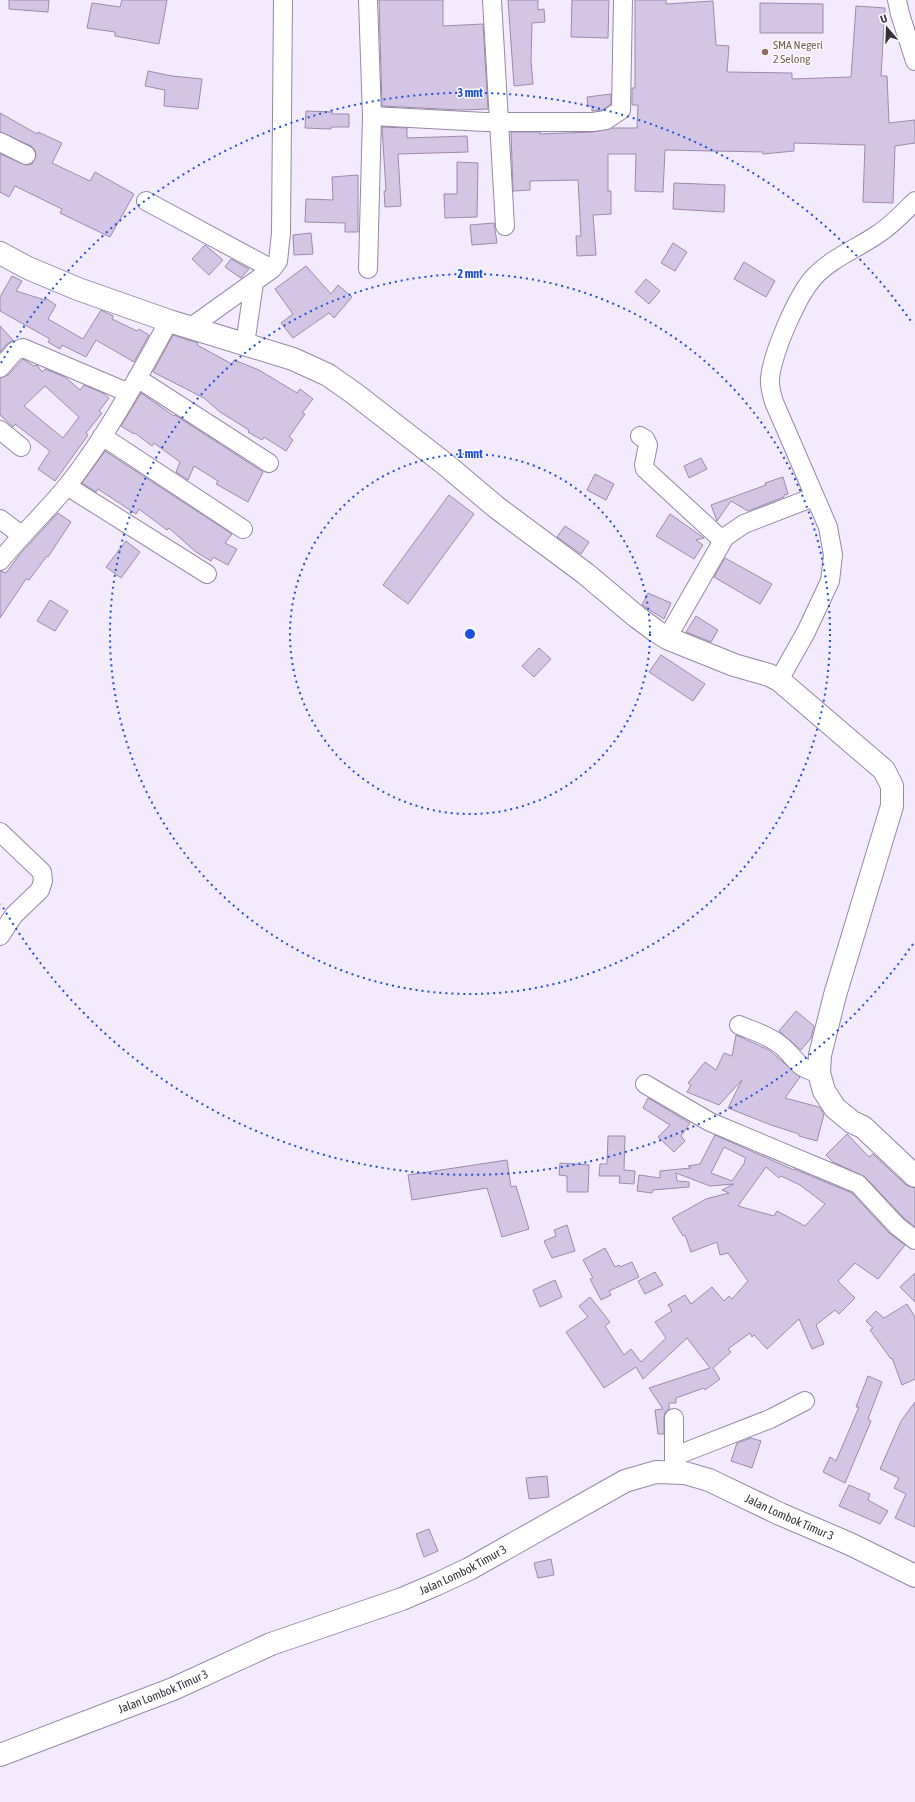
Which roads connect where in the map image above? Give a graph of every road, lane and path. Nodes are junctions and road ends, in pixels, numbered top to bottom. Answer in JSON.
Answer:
{"nodes":[{"id":1,"x":283,"y":0,"type":"edge"},
{"id":2,"x":368,"y":0,"type":"edge"},
{"id":3,"x":492,"y":0,"type":"edge"},
{"id":4,"x":624,"y":0,"type":"edge"},
{"id":5,"x":897,"y":0,"type":"edge"},
{"id":6,"x":915,"y":61,"type":"edge"},
{"id":7,"x":372,"y":116,"type":"junction"},
{"id":8,"x":498,"y":122,"type":"junction"},
{"id":9,"x":0,"y":142,"type":"edge"},
{"id":10,"x":26,"y":155,"type":"dead end"},
{"id":11,"x":146,"y":201,"type":"dead end"},
{"id":12,"x":915,"y":202,"type":"edge"},
{"id":13,"x":505,"y":226,"type":"dead end"},
{"id":14,"x":0,"y":254,"type":"edge"},
{"id":15,"x":368,"y":269,"type":"dead end"},
{"id":16,"x":272,"y":270,"type":"junction"},
{"id":17,"x":254,"y":283,"type":"junction"},
{"id":18,"x":169,"y":321,"type":"junction"},
{"id":19,"x":191,"y":328,"type":"junction"},
{"id":20,"x":245,"y":344,"type":"junction"},
{"id":21,"x":0,"y":368,"type":"edge"},
{"id":22,"x":133,"y":386,"type":"junction"},
{"id":23,"x":0,"y":430,"type":"edge"},
{"id":24,"x":102,"y":436,"type":"junction"},
{"id":25,"x":640,"y":436,"type":"dead end"},
{"id":26,"x":21,"y":448,"type":"dead end"},
{"id":27,"x":269,"y":463,"type":"dead end"},
{"id":28,"x":67,"y":486,"type":"junction"},
{"id":29,"x":814,"y":497,"type":"junction"},
{"id":30,"x":0,"y":519,"type":"edge"},
{"id":31,"x":244,"y":529,"type":"dead end"},
{"id":32,"x":22,"y":535,"type":"junction"},
{"id":33,"x":722,"y":540,"type":"junction"},
{"id":34,"x":0,"y":561,"type":"edge"},
{"id":35,"x":207,"y":574,"type":"dead end"},
{"id":36,"x":667,"y":638,"type":"junction"},
{"id":37,"x":779,"y":680,"type":"junction"},
{"id":38,"x":0,"y":832,"type":"edge"},
{"id":39,"x":0,"y":936,"type":"edge"},
{"id":40,"x":739,"y":1025,"type":"dead end"},
{"id":41,"x":819,"y":1073,"type":"junction"},
{"id":42,"x":645,"y":1084,"type":"dead end"},
{"id":43,"x":915,"y":1176,"type":"edge"},
{"id":44,"x":915,"y":1240,"type":"edge"},
{"id":45,"x":805,"y":1401,"type":"dead end"},
{"id":46,"x":674,"y":1418,"type":"dead end"},
{"id":47,"x":674,"y":1464,"type":"junction"},
{"id":48,"x":915,"y":1576,"type":"edge"},
{"id":49,"x":0,"y":1755,"type":"edge"}],
"edges":[{"from":1,"to":16,"type":"street"},
{"from":2,"to":7,"type":"street"},
{"from":3,"to":8,"type":"street"},
{"from":4,"to":8,"type":"street"},
{"from":5,"to":6,"type":"street"},
{"from":7,"to":8,"type":"street"},
{"from":7,"to":15,"type":"street"},
{"from":8,"to":13,"type":"street"},
{"from":9,"to":10,"type":"street"},
{"from":11,"to":16,"type":"street"},
{"from":12,"to":29,"type":"street"},
{"from":14,"to":18,"type":"street"},
{"from":16,"to":17,"type":"street"},
{"from":17,"to":19,"type":"street"},
{"from":17,"to":20,"type":"street"},
{"from":18,"to":19,"type":"street"},
{"from":18,"to":22,"type":"street"},
{"from":19,"to":20,"type":"street"},
{"from":20,"to":36,"type":"street"},
{"from":21,"to":22,"type":"street"},
{"from":22,"to":24,"type":"street"},
{"from":22,"to":27,"type":"street"},
{"from":23,"to":26,"type":"street"},
{"from":24,"to":28,"type":"street"},
{"from":24,"to":31,"type":"street"},
{"from":25,"to":33,"type":"street"},
{"from":28,"to":32,"type":"street"},
{"from":28,"to":35,"type":"street"},
{"from":29,"to":33,"type":"street"},
{"from":29,"to":37,"type":"street"},
{"from":30,"to":32,"type":"street"},
{"from":32,"to":34,"type":"street"},
{"from":33,"to":36,"type":"street"},
{"from":36,"to":37,"type":"street"},
{"from":37,"to":41,"type":"street"},
{"from":38,"to":39,"type":"street"},
{"from":40,"to":41,"type":"street"},
{"from":41,"to":43,"type":"street"},
{"from":42,"to":44,"type":"street"},
{"from":45,"to":47,"type":"street"},
{"from":46,"to":47,"type":"street"},
{"from":47,"to":48,"type":"street","name":"Jalan Lombok Timur 3"},
{"from":47,"to":49,"type":"street","name":"Jalan Lombok Timur 3"}]}
